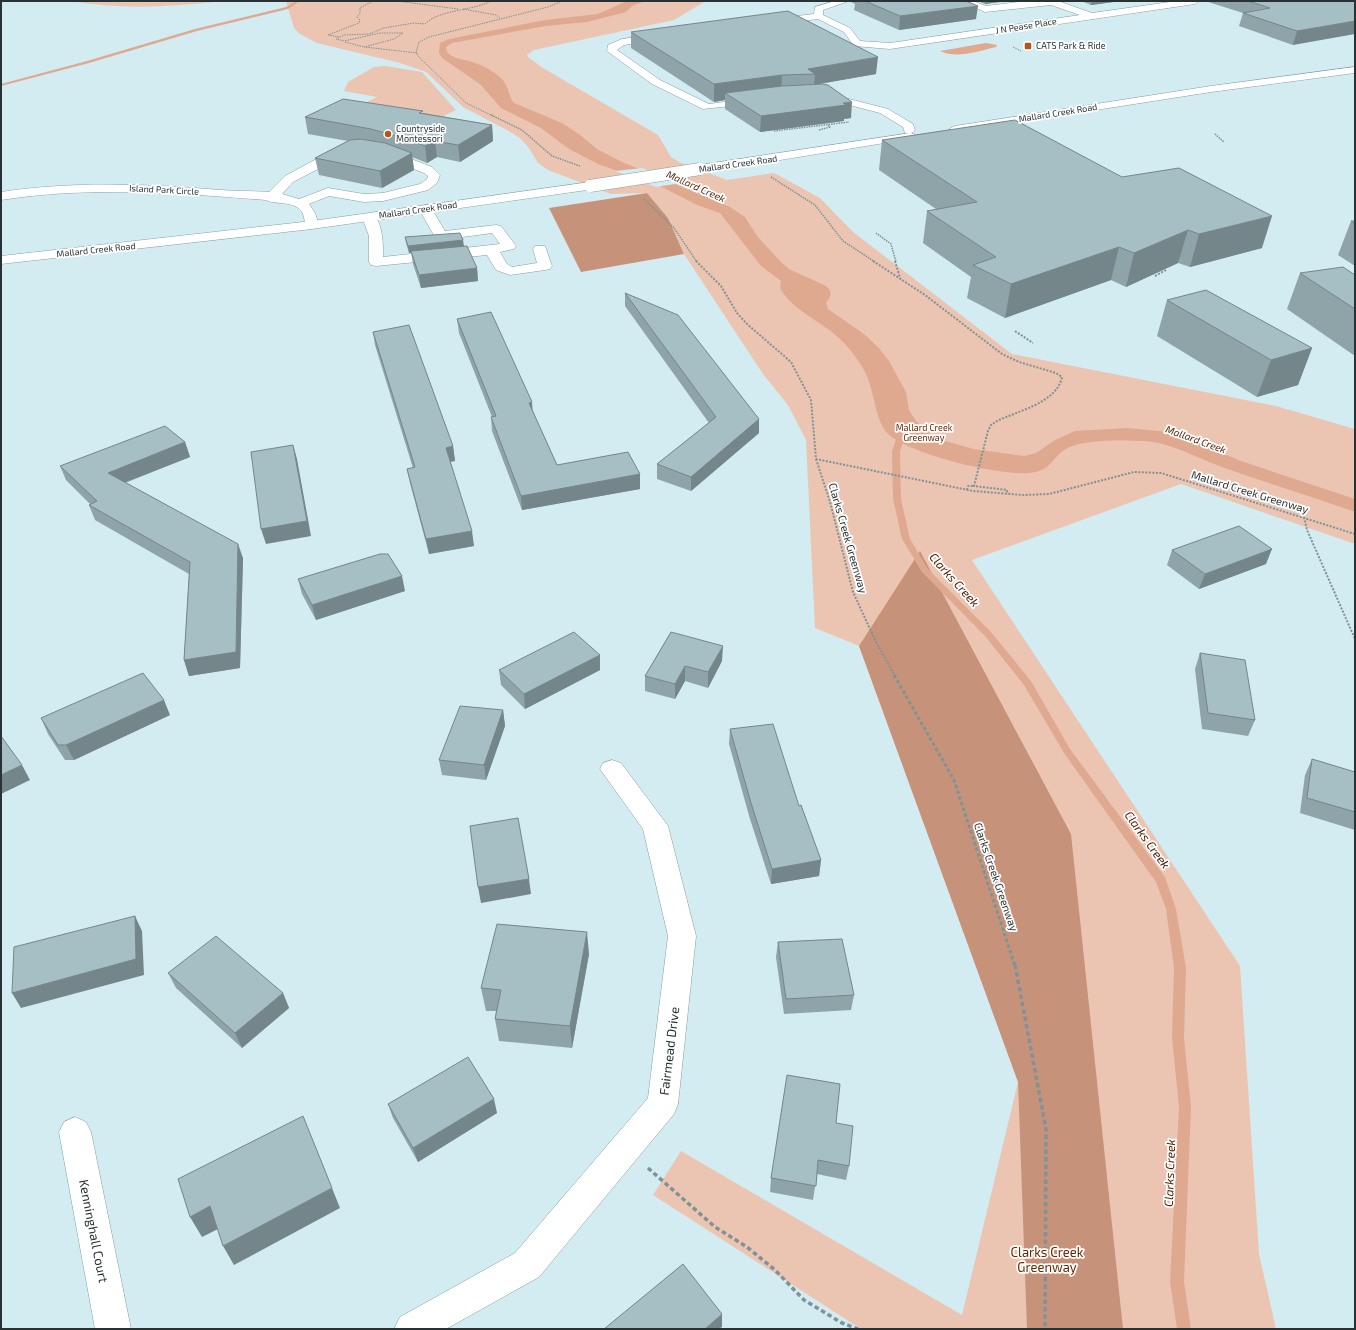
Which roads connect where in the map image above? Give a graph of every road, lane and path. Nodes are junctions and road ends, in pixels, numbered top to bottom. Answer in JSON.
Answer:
{"nodes":[{"id":1,"x":373,"y":1,"type":"edge"},
{"id":2,"x":396,"y":1,"type":"edge"},
{"id":3,"x":491,"y":1,"type":"edge"},
{"id":4,"x":845,"y":1,"type":"edge"},
{"id":5,"x":965,"y":1,"type":"edge"},
{"id":6,"x":1052,"y":1,"type":"edge"},
{"id":7,"x":1194,"y":1,"type":"edge"},
{"id":8,"x":459,"y":9,"type":"junction"},
{"id":9,"x":985,"y":9,"type":"junction"},
{"id":10,"x":819,"y":16,"type":"junction"},
{"id":11,"x":1001,"y":16,"type":"dead end"},
{"id":12,"x":1092,"y":16,"type":"junction"},
{"id":13,"x":501,"y":18,"type":"dead end"},
{"id":14,"x":762,"y":23,"type":"edge"},
{"id":15,"x":671,"y":36,"type":"edge"},
{"id":16,"x":339,"y":37,"type":"junction"},
{"id":17,"x":344,"y":41,"type":"junction"},
{"id":18,"x":364,"y":47,"type":"junction"},
{"id":19,"x":416,"y":53,"type":"dead end"},
{"id":20,"x":1355,"y":70,"type":"edge"},
{"id":21,"x":814,"y":95,"type":"edge"},
{"id":22,"x":765,"y":99,"type":"edge"},
{"id":23,"x":854,"y":121,"type":"dead end"},
{"id":24,"x":947,"y":130,"type":"edge"},
{"id":25,"x":774,"y":132,"type":"edge"},
{"id":26,"x":1215,"y":134,"type":"dead end"},
{"id":27,"x":1224,"y":142,"type":"dead end"},
{"id":28,"x":357,"y":150,"type":"edge"},
{"id":29,"x":372,"y":150,"type":"edge"},
{"id":30,"x":752,"y":162,"type":"junction"},
{"id":31,"x":1,"y":196,"type":"edge"},
{"id":32,"x":272,"y":198,"type":"junction"},
{"id":33,"x":298,"y":204,"type":"junction"},
{"id":34,"x":425,"y":209,"type":"junction"},
{"id":35,"x":368,"y":217,"type":"junction"},
{"id":36,"x":312,"y":225,"type":"junction"},
{"id":37,"x":876,"y":233,"type":"dead end"},
{"id":38,"x":540,"y":249,"type":"dead end"},
{"id":39,"x":492,"y":250,"type":"junction"},
{"id":40,"x":1,"y":260,"type":"edge"},
{"id":41,"x":1166,"y":270,"type":"edge"},
{"id":42,"x":1155,"y":276,"type":"edge"},
{"id":43,"x":900,"y":278,"type":"junction"},
{"id":44,"x":1015,"y":331,"type":"dead end"},
{"id":45,"x":1033,"y":343,"type":"dead end"},
{"id":46,"x":816,"y":459,"type":"dead end"},
{"id":47,"x":856,"y":467,"type":"dead end"},
{"id":48,"x":974,"y":486,"type":"junction"},
{"id":49,"x":967,"y":490,"type":"junction"},
{"id":50,"x":1007,"y":494,"type":"junction"},
{"id":51,"x":1304,"y":517,"type":"junction"},
{"id":52,"x":1355,"y":534,"type":"edge"},
{"id":53,"x":1355,"y":639,"type":"edge"},
{"id":54,"x":612,"y":769,"type":"dead end"},
{"id":55,"x":75,"y":1132,"type":"dead end"},
{"id":56,"x":625,"y":1148,"type":"junction"},
{"id":57,"x":113,"y":1329,"type":"edge"},
{"id":58,"x":412,"y":1329,"type":"edge"},
{"id":59,"x":858,"y":1329,"type":"edge"},
{"id":60,"x":1045,"y":1329,"type":"edge"}],
"edges":[{"from":1,"to":16,"type":"path"},
{"from":2,"to":8,"type":"path"},
{"from":3,"to":8,"type":"path"},
{"from":4,"to":10,"type":"street"},
{"from":5,"to":9,"type":"street"},
{"from":6,"to":9,"type":"street"},
{"from":6,"to":12,"type":"street"},
{"from":7,"to":12,"type":"street","name":"J N Pease Place"},
{"from":8,"to":13,"type":"path"},
{"from":8,"to":16,"type":"path"},
{"from":9,"to":11,"type":"street"},
{"from":10,"to":12,"type":"street","name":"J N Pease Place"},
{"from":10,"to":14,"type":"street"},
{"from":15,"to":22,"type":"street"},
{"from":16,"to":17,"type":"path"},
{"from":17,"to":18,"type":"path"},
{"from":17,"to":18,"type":"path"},
{"from":18,"to":19,"type":"path"},
{"from":20,"to":24,"type":"street","name":"Mallard Creek Road"},
{"from":21,"to":30,"type":"street","name":"Mallard Creek Road"},
{"from":23,"to":25,"type":"path"},
{"from":26,"to":27,"type":"path"},
{"from":28,"to":32,"type":"street"},
{"from":29,"to":33,"type":"street"},
{"from":30,"to":34,"type":"street","name":"Mallard Creek Road","bridge":true},
{"from":30,"to":43,"type":"path"},
{"from":31,"to":32,"type":"street","name":"Island Park Circle"},
{"from":32,"to":33,"type":"street","name":"Island Park Circle"},
{"from":33,"to":36,"type":"street"},
{"from":34,"to":35,"type":"street","name":"Mallard Creek Road"},
{"from":34,"to":39,"type":"street"},
{"from":35,"to":36,"type":"street","name":"Mallard Creek Road"},
{"from":35,"to":39,"type":"street"},
{"from":36,"to":40,"type":"street","name":"Mallard Creek Road"},
{"from":37,"to":43,"type":"path"},
{"from":38,"to":39,"type":"street"},
{"from":41,"to":42,"type":"path"},
{"from":43,"to":48,"type":"path"},
{"from":44,"to":45,"type":"path"},
{"from":46,"to":60,"type":"path","name":"Clarks Creek Greenway"},
{"from":47,"to":49,"type":"path","name":"Mallard Creek Greenway"},
{"from":48,"to":49,"type":"path"},
{"from":48,"to":50,"type":"path"},
{"from":49,"to":50,"type":"path","name":"Mallard Creek Greenway"},
{"from":50,"to":51,"type":"path","name":"Mallard Creek Greenway"},
{"from":51,"to":52,"type":"path","name":"Mallard Creek Greenway"},
{"from":51,"to":53,"type":"path"},
{"from":54,"to":56,"type":"street","name":"Fairmead Drive"},
{"from":55,"to":57,"type":"street","name":"Kenninghall Court"},
{"from":56,"to":58,"type":"street","name":"Fairmead Drive"},
{"from":56,"to":59,"type":"path"}]}
